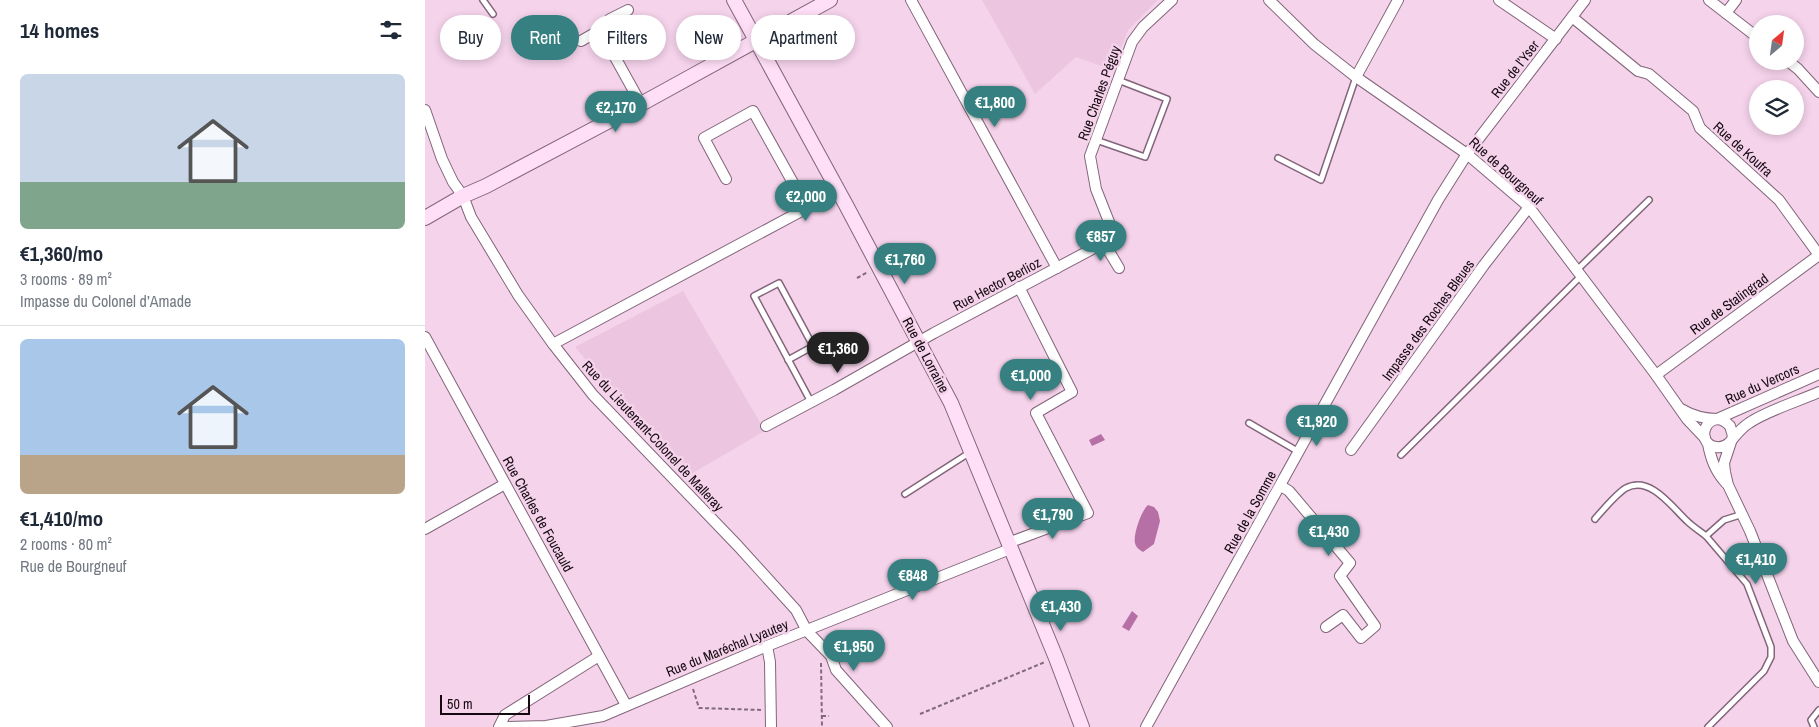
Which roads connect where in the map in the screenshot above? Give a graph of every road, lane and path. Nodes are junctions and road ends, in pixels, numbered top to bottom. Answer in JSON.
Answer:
{"nodes":[{"id":1,"x":483,"y":0,"type":"edge"},
{"id":2,"x":734,"y":0,"type":"edge"},
{"id":3,"x":830,"y":0,"type":"edge"},
{"id":4,"x":911,"y":0,"type":"edge"},
{"id":5,"x":1172,"y":0,"type":"edge"},
{"id":6,"x":1269,"y":0,"type":"edge"},
{"id":7,"x":1398,"y":0,"type":"edge"},
{"id":8,"x":1499,"y":0,"type":"edge"},
{"id":9,"x":1585,"y":0,"type":"edge"},
{"id":10,"x":1709,"y":0,"type":"edge"},
{"id":11,"x":1736,"y":0,"type":"edge"},
{"id":12,"x":628,"y":10,"type":"dead end"},
{"id":13,"x":1726,"y":13,"type":"junction"},
{"id":14,"x":493,"y":14,"type":"dead end"},
{"id":15,"x":618,"y":15,"type":"edge"},
{"id":16,"x":803,"y":15,"type":"edge"},
{"id":17,"x":1572,"y":17,"type":"junction"},
{"id":18,"x":1749,"y":31,"type":"edge"},
{"id":19,"x":751,"y":32,"type":"edge"},
{"id":20,"x":589,"y":36,"type":"edge"},
{"id":21,"x":1556,"y":39,"type":"junction"},
{"id":22,"x":581,"y":41,"type":"dead end"},
{"id":23,"x":751,"y":44,"type":"edge"},
{"id":24,"x":617,"y":60,"type":"edge"},
{"id":25,"x":766,"y":60,"type":"edge"},
{"id":26,"x":1799,"y":70,"type":"edge"},
{"id":27,"x":1356,"y":77,"type":"junction"},
{"id":28,"x":1119,"y":80,"type":"junction"},
{"id":29,"x":1819,"y":92,"type":"edge"},
{"id":30,"x":641,"y":104,"type":"junction"},
{"id":31,"x":425,"y":110,"type":"edge"},
{"id":32,"x":1096,"y":140,"type":"junction"},
{"id":33,"x":1467,"y":154,"type":"junction"},
{"id":34,"x":1278,"y":158,"type":"dead end"},
{"id":35,"x":726,"y":179,"type":"dead end"},
{"id":36,"x":838,"y":190,"type":"junction"},
{"id":37,"x":463,"y":196,"type":"junction"},
{"id":38,"x":1649,"y":200,"type":"dead end"},
{"id":39,"x":1529,"y":207,"type":"junction"},
{"id":40,"x":807,"y":208,"type":"junction"},
{"id":41,"x":425,"y":218,"type":"edge"},
{"id":42,"x":1115,"y":237,"type":"joint"},
{"id":43,"x":1104,"y":243,"type":"junction"},
{"id":44,"x":1819,"y":255,"type":"edge"},
{"id":45,"x":1057,"y":268,"type":"junction"},
{"id":46,"x":1119,"y":268,"type":"dead end"},
{"id":47,"x":1579,"y":273,"type":"junction"},
{"id":48,"x":862,"y":276,"type":"dead end"},
{"id":49,"x":857,"y":278,"type":"dead end"},
{"id":50,"x":1019,"y":287,"type":"junction"},
{"id":51,"x":425,"y":337,"type":"edge"},
{"id":52,"x":830,"y":337,"type":"dead end"},
{"id":53,"x":920,"y":343,"type":"junction"},
{"id":54,"x":553,"y":344,"type":"junction"},
{"id":55,"x":813,"y":346,"type":"junction"},
{"id":56,"x":788,"y":360,"type":"junction"},
{"id":57,"x":1819,"y":374,"type":"edge"},
{"id":58,"x":1656,"y":375,"type":"junction"},
{"id":59,"x":1819,"y":392,"type":"edge"},
{"id":60,"x":811,"y":403,"type":"junction"},
{"id":61,"x":1680,"y":408,"type":"junction"},
{"id":62,"x":1717,"y":419,"type":"junction"},
{"id":63,"x":1249,"y":423,"type":"dead end"},
{"id":64,"x":766,"y":426,"type":"dead end"},
{"id":65,"x":1707,"y":441,"type":"junction"},
{"id":66,"x":1731,"y":441,"type":"junction"},
{"id":67,"x":1351,"y":450,"type":"dead end"},
{"id":68,"x":972,"y":451,"type":"junction"},
{"id":69,"x":1299,"y":453,"type":"junction"},
{"id":70,"x":1401,"y":455,"type":"dead end"},
{"id":71,"x":505,"y":484,"type":"junction"},
{"id":72,"x":1728,"y":485,"type":"junction"},
{"id":73,"x":1281,"y":486,"type":"junction"},
{"id":74,"x":905,"y":494,"type":"dead end"},
{"id":75,"x":1743,"y":514,"type":"junction"},
{"id":76,"x":1595,"y":519,"type":"dead end"},
{"id":77,"x":425,"y":529,"type":"edge"},
{"id":78,"x":1706,"y":536,"type":"junction"},
{"id":79,"x":1009,"y":546,"type":"junction"},
{"id":80,"x":1326,"y":627,"type":"dead end"},
{"id":81,"x":807,"y":631,"type":"junction"},
{"id":82,"x":767,"y":646,"type":"junction"},
{"id":83,"x":826,"y":650,"type":"junction"},
{"id":84,"x":599,"y":656,"type":"junction"},
{"id":85,"x":1055,"y":658,"type":"junction"},
{"id":86,"x":1815,"y":666,"type":"edge"},
{"id":87,"x":690,"y":678,"type":"junction"},
{"id":88,"x":1819,"y":682,"type":"edge"},
{"id":89,"x":626,"y":705,"type":"junction"},
{"id":90,"x":771,"y":710,"type":"junction"},
{"id":91,"x":1819,"y":710,"type":"edge"},
{"id":92,"x":920,"y":714,"type":"dead end"},
{"id":93,"x":822,"y":716,"type":"junction"},
{"id":94,"x":829,"y":716,"type":"dead end"},
{"id":95,"x":596,"y":723,"type":"edge"},
{"id":96,"x":499,"y":727,"type":"edge"},
{"id":97,"x":505,"y":727,"type":"edge"},
{"id":98,"x":771,"y":727,"type":"edge"},
{"id":99,"x":822,"y":727,"type":"edge"},
{"id":100,"x":887,"y":727,"type":"edge"},
{"id":101,"x":1082,"y":727,"type":"edge"},
{"id":102,"x":1146,"y":727,"type":"edge"},
{"id":103,"x":1708,"y":727,"type":"edge"},
{"id":104,"x":1814,"y":727,"type":"edge"}],
"edges":[{"from":1,"to":14,"type":"lane"},
{"from":2,"to":19,"type":"main road","name":"Rue de Lorraine"},
{"from":3,"to":16,"type":"main road"},
{"from":4,"to":45,"type":"street"},
{"from":5,"to":28,"type":"street","name":"Rue Charles Péguy"},
{"from":6,"to":27,"type":"street","name":"Rue de Bourgneuf"},
{"from":7,"to":27,"type":"street"},
{"from":8,"to":21,"type":"street"},
{"from":9,"to":17,"type":"street","name":"Rue de l’Yser"},
{"from":10,"to":13,"type":"street"},
{"from":11,"to":13,"type":"street"},
{"from":12,"to":15,"type":"street"},
{"from":13,"to":18,"type":"street"},
{"from":17,"to":21,"type":"street","name":"Rue de l’Yser"},
{"from":17,"to":44,"type":"street","name":"Rue de Koufra"},
{"from":20,"to":22,"type":"street"},
{"from":21,"to":33,"type":"street","name":"Rue de l’Yser"},
{"from":23,"to":30,"type":"main road"},
{"from":24,"to":30,"type":"street"},
{"from":25,"to":36,"type":"main road","name":"Rue de Lorraine"},
{"from":26,"to":29,"type":"street"},
{"from":27,"to":33,"type":"street","name":"Rue de Bourgneuf"},
{"from":27,"to":34,"type":"lane"},
{"from":28,"to":32,"type":"street","name":"Rue Charles Péguy"},
{"from":28,"to":32,"type":"lane"},
{"from":30,"to":37,"type":"main road"},
{"from":31,"to":37,"type":"street","name":"Rue du Lieutenant-Colonel de Malleray"},
{"from":32,"to":42,"type":"street","name":"Rue Charles Péguy"},
{"from":33,"to":39,"type":"street","name":"Rue de Bourgneuf"},
{"from":33,"to":69,"type":"street","name":"Rue de la Somme"},
{"from":35,"to":40,"type":"street"},
{"from":36,"to":40,"type":"street"},
{"from":36,"to":53,"type":"main road","name":"Rue de Lorraine"},
{"from":37,"to":41,"type":"main road"},
{"from":37,"to":54,"type":"street","name":"Rue du Lieutenant-Colonel de Malleray"},
{"from":38,"to":47,"type":"lane"},
{"from":39,"to":47,"type":"street","name":"Rue de Bourgneuf"},
{"from":39,"to":67,"type":"street","name":"Impasse des Roches Bleues"},
{"from":40,"to":54,"type":"street"},
{"from":42,"to":43,"type":"street","name":"Rue Hector Berlioz"},
{"from":43,"to":45,"type":"street","name":"Rue Hector Berlioz"},
{"from":43,"to":46,"type":"street"},
{"from":44,"to":58,"type":"street","name":"Rue de Stalingrad"},
{"from":45,"to":50,"type":"street","name":"Rue Hector Berlioz"},
{"from":47,"to":58,"type":"street","name":"Rue de Bourgneuf"},
{"from":47,"to":70,"type":"lane"},
{"from":48,"to":49,"type":"path"},
{"from":50,"to":53,"type":"street","name":"Rue Hector Berlioz"},
{"from":50,"to":79,"type":"street","name":"Rue du Maréchal Lyautey"},
{"from":51,"to":71,"type":"street","name":"Rue Charles de Foucauld"},
{"from":52,"to":55,"type":"lane"},
{"from":53,"to":60,"type":"street","name":"Rue Hector Berlioz"},
{"from":53,"to":68,"type":"main road","name":"Rue de Lorraine"},
{"from":54,"to":81,"type":"street","name":"Rue du Lieutenant-Colonel de Malleray"},
{"from":55,"to":56,"type":"lane"},
{"from":55,"to":56,"type":"lane"},
{"from":56,"to":60,"type":"lane"},
{"from":57,"to":62,"type":"street","name":"Rue du Vercors"},
{"from":58,"to":61,"type":"street","name":"Rue de Bourgneuf"},
{"from":59,"to":66,"type":"street"},
{"from":60,"to":64,"type":"street","name":"Rue Hector Berlioz"},
{"from":61,"to":62,"type":"street","name":"Rue de Bourgneuf"},
{"from":61,"to":65,"type":"street","name":"Rue de Bourgneuf"},
{"from":62,"to":65,"type":"street"},
{"from":62,"to":66,"type":"street"},
{"from":63,"to":69,"type":"lane"},
{"from":65,"to":66,"type":"street"},
{"from":65,"to":72,"type":"street","name":"Rue de Bourgneuf"},
{"from":66,"to":72,"type":"street","name":"Rue de Bourgneuf"},
{"from":68,"to":74,"type":"lane"},
{"from":68,"to":79,"type":"main road","name":"Rue de Lorraine"},
{"from":69,"to":73,"type":"street","name":"Rue de la Somme"},
{"from":71,"to":77,"type":"street"},
{"from":71,"to":84,"type":"street","name":"Rue Charles de Foucauld"},
{"from":72,"to":75,"type":"street","name":"Rue de Bourgneuf"},
{"from":73,"to":80,"type":"street"},
{"from":73,"to":102,"type":"street","name":"Rue de la Somme"},
{"from":75,"to":78,"type":"lane"},
{"from":75,"to":86,"type":"street","name":"Rue de Bourgneuf"},
{"from":76,"to":78,"type":"lane"},
{"from":78,"to":103,"type":"lane"},
{"from":79,"to":81,"type":"street","name":"Rue du Maréchal Lyautey"},
{"from":79,"to":85,"type":"main road","name":"Rue de Lorraine"},
{"from":81,"to":82,"type":"street","name":"Rue du Maréchal Lyautey"},
{"from":81,"to":83,"type":"street","name":"Rue du Lieutenant-Colonel de Malleray"},
{"from":82,"to":87,"type":"street","name":"Rue du Maréchal Lyautey"},
{"from":82,"to":90,"type":"street"},
{"from":83,"to":93,"type":"path"},
{"from":83,"to":100,"type":"street","name":"Rue du Lieutenant-Colonel de Malleray"},
{"from":84,"to":89,"type":"street","name":"Rue Charles de Foucauld"},
{"from":84,"to":96,"type":"street"},
{"from":85,"to":92,"type":"path"},
{"from":85,"to":101,"type":"main road","name":"Rue de Lorraine"},
{"from":86,"to":88,"type":"street","name":"Rue de Bourgneuf"},
{"from":87,"to":89,"type":"street","name":"Rue du Maréchal Lyautey"},
{"from":87,"to":90,"type":"path"},
{"from":89,"to":95,"type":"street","name":"Rue du Maréchal Lyautey"},
{"from":90,"to":98,"type":"street"},
{"from":91,"to":104,"type":"lane"},
{"from":93,"to":94,"type":"path"},
{"from":93,"to":99,"type":"path"},
{"from":95,"to":97,"type":"street","name":"Rue du Maréchal Lyautey"}]}
